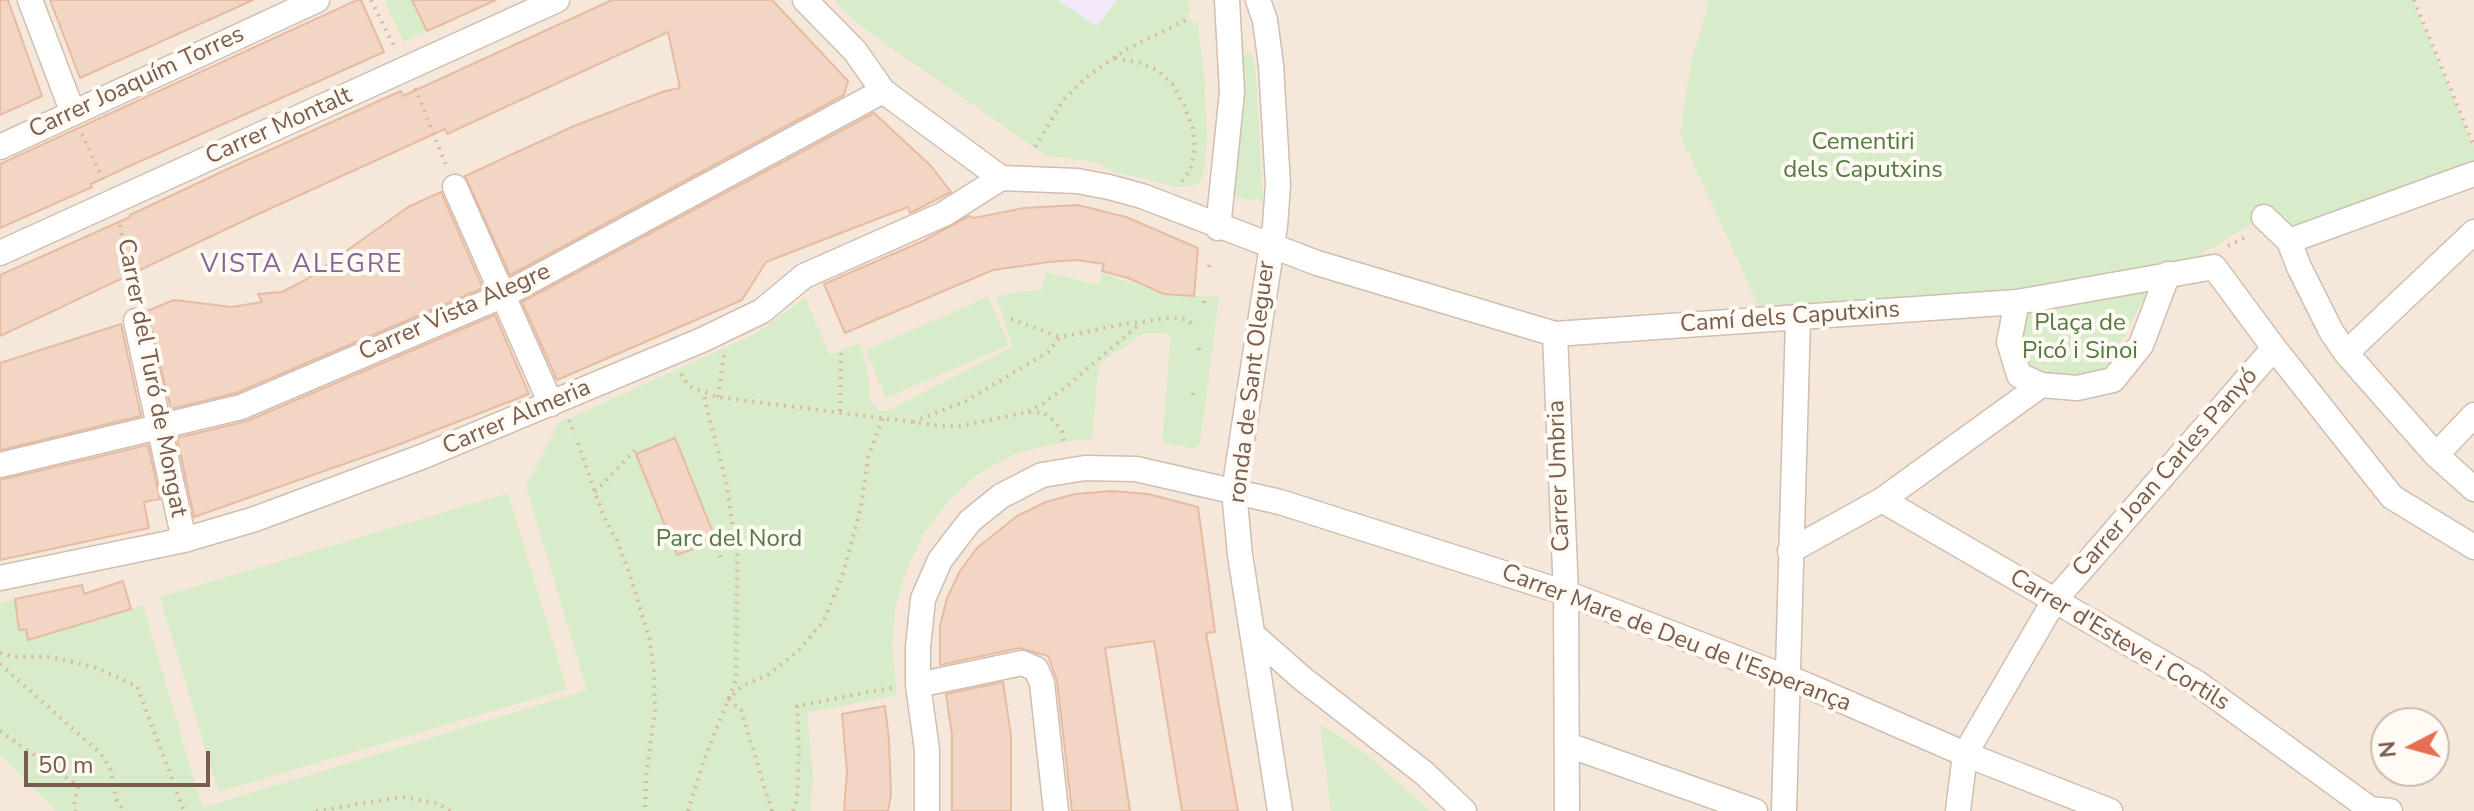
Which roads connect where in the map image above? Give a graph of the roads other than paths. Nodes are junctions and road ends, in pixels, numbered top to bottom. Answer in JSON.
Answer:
{"nodes":[{"id":1,"x":30,"y":0,"type":"edge"},
{"id":2,"x":317,"y":0,"type":"edge"},
{"id":3,"x":557,"y":0,"type":"edge"},
{"id":4,"x":805,"y":0,"type":"edge"},
{"id":5,"x":1227,"y":0,"type":"edge"},
{"id":6,"x":1258,"y":0,"type":"edge"},
{"id":7,"x":883,"y":91,"type":"junction"},
{"id":8,"x":73,"y":113,"type":"junction"},
{"id":9,"x":0,"y":147,"type":"edge"},
{"id":10,"x":2474,"y":174,"type":"edge"},
{"id":11,"x":1001,"y":178,"type":"junction"},
{"id":12,"x":455,"y":187,"type":"road end"},
{"id":13,"x":2264,"y":217,"type":"dead end"},
{"id":14,"x":1218,"y":228,"type":"junction"},
{"id":15,"x":2474,"y":232,"type":"edge"},
{"id":16,"x":2289,"y":241,"type":"junction"},
{"id":17,"x":1270,"y":247,"type":"junction"},
{"id":18,"x":0,"y":253,"type":"edge"},
{"id":19,"x":2168,"y":274,"type":"junction"},
{"id":20,"x":504,"y":295,"type":"junction"},
{"id":21,"x":2017,"y":302,"type":"junction"},
{"id":22,"x":1798,"y":319,"type":"junction"},
{"id":23,"x":136,"y":321,"type":"road end"},
{"id":24,"x":1555,"y":334,"type":"junction"},
{"id":25,"x":2274,"y":348,"type":"junction"},
{"id":26,"x":2346,"y":353,"type":"junction"},
{"id":27,"x":2041,"y":385,"type":"junction"},
{"id":28,"x":560,"y":411,"type":"junction"},
{"id":29,"x":2474,"y":415,"type":"edge"},
{"id":30,"x":160,"y":428,"type":"junction"},
{"id":31,"x":2436,"y":455,"type":"junction"},
{"id":32,"x":0,"y":465,"type":"edge"},
{"id":33,"x":2474,"y":489,"type":"edge"},
{"id":34,"x":1234,"y":491,"type":"junction"},
{"id":35,"x":1882,"y":500,"type":"junction"},
{"id":36,"x":184,"y":540,"type":"junction"},
{"id":37,"x":2474,"y":547,"type":"edge"},
{"id":38,"x":1790,"y":551,"type":"junction"},
{"id":39,"x":0,"y":578,"type":"edge"},
{"id":40,"x":1566,"y":593,"type":"junction"},
{"id":41,"x":2054,"y":601,"type":"junction"},
{"id":42,"x":1253,"y":635,"type":"junction"},
{"id":43,"x":1787,"y":679,"type":"junction"},
{"id":44,"x":907,"y":686,"type":"junction"},
{"id":45,"x":1568,"y":745,"type":"junction"},
{"id":46,"x":1965,"y":754,"type":"junction"},
{"id":47,"x":1751,"y":810,"type":"edge"},
{"id":48,"x":2376,"y":810,"type":"edge"},
{"id":49,"x":927,"y":811,"type":"edge"},
{"id":50,"x":1056,"y":811,"type":"edge"},
{"id":51,"x":1280,"y":811,"type":"edge"},
{"id":52,"x":1464,"y":811,"type":"edge"},
{"id":53,"x":1567,"y":811,"type":"edge"},
{"id":54,"x":1784,"y":811,"type":"edge"},
{"id":55,"x":1958,"y":811,"type":"edge"},
{"id":56,"x":2110,"y":811,"type":"edge"}],
"edges":[{"from":1,"to":8,"type":"street"},
{"from":2,"to":8,"type":"street","name":"Carrer Joaquím Torres"},
{"from":3,"to":18,"type":"street","name":"Carrer Montalt"},
{"from":4,"to":7,"type":"street"},
{"from":5,"to":14,"type":"street"},
{"from":6,"to":17,"type":"street","name":"ronda de Sant Oleguer"},
{"from":7,"to":11,"type":"street"},
{"from":7,"to":20,"type":"street","name":"Carrer Vista Alegre"},
{"from":8,"to":9,"type":"street","name":"Carrer Joaquím Torres"},
{"from":10,"to":16,"type":"street"},
{"from":11,"to":14,"type":"street","name":"Camí dels Caputxins"},
{"from":11,"to":28,"type":"street","name":"Carrer Almeria"},
{"from":12,"to":20,"type":"street"},
{"from":13,"to":16,"type":"street"},
{"from":14,"to":17,"type":"street","name":"Camí dels Caputxins"},
{"from":15,"to":26,"type":"street"},
{"from":16,"to":26,"type":"street"},
{"from":17,"to":24,"type":"street","name":"Camí dels Caputxins"},
{"from":17,"to":34,"type":"street","name":"ronda de Sant Oleguer"},
{"from":19,"to":21,"type":"street","name":"Camí dels Caputxins"},
{"from":19,"to":25,"type":"street","name":"Camí dels Caputxins"},
{"from":19,"to":27,"type":"street"},
{"from":20,"to":28,"type":"street"},
{"from":20,"to":30,"type":"street","name":"Carrer Vista Alegre"},
{"from":21,"to":22,"type":"street","name":"Camí dels Caputxins"},
{"from":21,"to":27,"type":"street"},
{"from":22,"to":24,"type":"street","name":"Camí dels Caputxins"},
{"from":22,"to":38,"type":"street"},
{"from":23,"to":30,"type":"street","name":"Carrer del Turó de Mongat"},
{"from":24,"to":40,"type":"street","name":"Carrer Umbria"},
{"from":25,"to":37,"type":"street"},
{"from":25,"to":41,"type":"street","name":"Carrer Joan Carles Panyó"},
{"from":26,"to":31,"type":"street"},
{"from":27,"to":35,"type":"street"},
{"from":28,"to":36,"type":"street","name":"Carrer Almeria"},
{"from":29,"to":31,"type":"street"},
{"from":30,"to":32,"type":"street","name":"Carrer Vista Alegre"},
{"from":30,"to":36,"type":"street","name":"Carrer del Turó de Mongat"},
{"from":31,"to":33,"type":"street"},
{"from":34,"to":40,"type":"street","name":"Carrer Mare de Deu de l'Esperança"},
{"from":34,"to":42,"type":"street","name":"ronda de Sant Oleguer"},
{"from":34,"to":44,"type":"street","name":"Carrer Mare de Deu de l'Esperança"},
{"from":35,"to":38,"type":"street"},
{"from":35,"to":41,"type":"street","name":"Carrer d'Esteve i Cortils"},
{"from":36,"to":39,"type":"street","name":"Carrer Almeria"},
{"from":38,"to":43,"type":"street"},
{"from":40,"to":43,"type":"street","name":"Carrer Mare de Deu de l'Esperança"},
{"from":40,"to":45,"type":"street","name":"Carrer Umbria"},
{"from":41,"to":46,"type":"street","name":"Carrer Joan Carles Panyó"},
{"from":41,"to":48,"type":"street","name":"Carrer d'Esteve i Cortils"},
{"from":42,"to":51,"type":"street","name":"ronda de Sant Oleguer"},
{"from":42,"to":52,"type":"street"},
{"from":43,"to":46,"type":"street","name":"Carrer Mare de Deu de l'Esperança"},
{"from":43,"to":54,"type":"street"},
{"from":44,"to":49,"type":"street","name":"Carrer Mare de Deu de l'Esperança"},
{"from":44,"to":50,"type":"street"},
{"from":45,"to":47,"type":"street"},
{"from":45,"to":53,"type":"street","name":"Carrer Umbria"},
{"from":46,"to":55,"type":"street","name":"Carrer Joan Carles Panyó"},
{"from":46,"to":56,"type":"street","name":"Carrer Mare de Deu de l'Esperança"}]}
